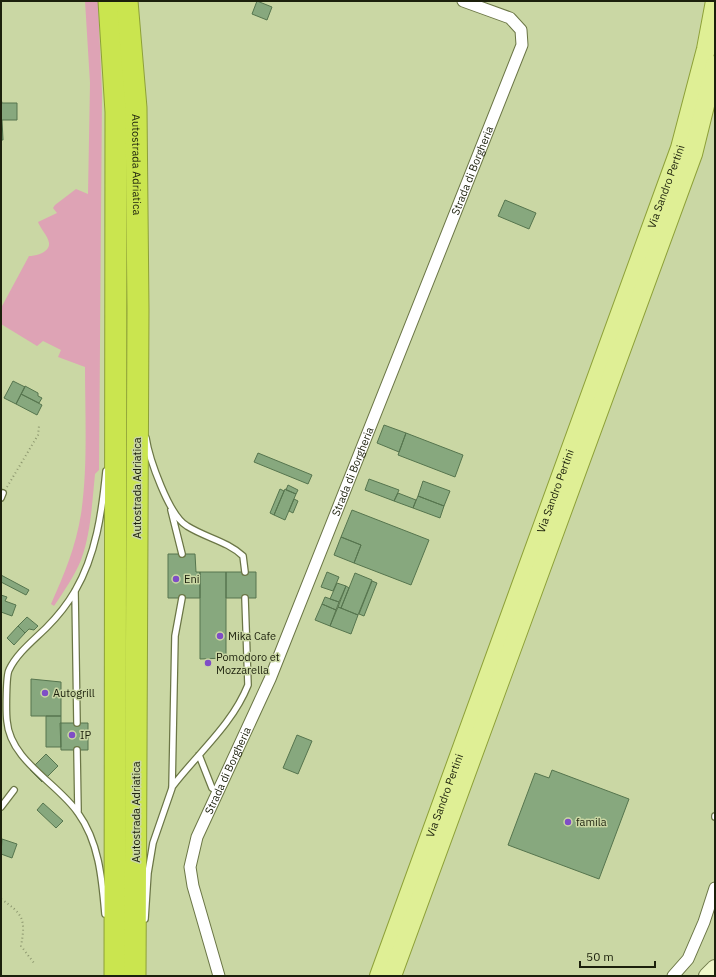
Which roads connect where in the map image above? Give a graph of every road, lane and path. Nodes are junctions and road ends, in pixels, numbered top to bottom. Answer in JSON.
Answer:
{"nodes":[{"id":1,"x":109,"y":1,"type":"edge"},
{"id":2,"x":127,"y":1,"type":"edge"},
{"id":3,"x":462,"y":1,"type":"edge"},
{"id":4,"x":715,"y":1,"type":"edge"},
{"id":5,"x":715,"y":65,"type":"edge"},
{"id":6,"x":138,"y":309,"type":"junction"},
{"id":7,"x":117,"y":334,"type":"junction"},
{"id":8,"x":144,"y":370,"type":"dead end"},
{"id":9,"x":39,"y":426,"type":"dead end"},
{"id":10,"x":146,"y":432,"type":"dead end"},
{"id":11,"x":109,"y":433,"type":"dead end"},
{"id":12,"x":106,"y":464,"type":"dead end"},
{"id":13,"x":2,"y":495,"type":"edge"},
{"id":14,"x":169,"y":504,"type":"junction"},
{"id":15,"x":182,"y":554,"type":"dead end"},
{"id":16,"x":245,"y":572,"type":"dead end"},
{"id":17,"x":75,"y":591,"type":"junction"},
{"id":18,"x":182,"y":598,"type":"dead end"},
{"id":19,"x":245,"y":598,"type":"dead end"},
{"id":20,"x":77,"y":723,"type":"dead end"},
{"id":21,"x":77,"y":750,"type":"dead end"},
{"id":22,"x":199,"y":755,"type":"junction"},
{"id":23,"x":172,"y":788,"type":"junction"},
{"id":24,"x":14,"y":790,"type":"dead end"},
{"id":25,"x":218,"y":792,"type":"junction"},
{"id":26,"x":1,"y":807,"type":"edge"},
{"id":27,"x":78,"y":811,"type":"junction"},
{"id":28,"x":715,"y":888,"type":"edge"},
{"id":29,"x":1,"y":899,"type":"edge"},
{"id":30,"x":106,"y":920,"type":"dead end"},
{"id":31,"x":145,"y":928,"type":"dead end"},
{"id":32,"x":108,"y":943,"type":"dead end"},
{"id":33,"x":34,"y":963,"type":"dead end"},
{"id":34,"x":715,"y":968,"type":"edge"},
{"id":35,"x":677,"y":974,"type":"edge"},
{"id":36,"x":115,"y":976,"type":"edge"},
{"id":37,"x":135,"y":976,"type":"edge"},
{"id":38,"x":219,"y":976,"type":"edge"},
{"id":39,"x":379,"y":976,"type":"edge"},
{"id":40,"x":392,"y":976,"type":"edge"},
{"id":41,"x":707,"y":976,"type":"edge"}],
"edges":[{"from":1,"to":7,"type":"highway","name":"Autostrada Adriatica"},
{"from":2,"to":6,"type":"highway","name":"Autostrada Adriatica"},
{"from":3,"to":25,"type":"street","name":"Strada di Borgheria"},
{"from":4,"to":39,"type":"main road","name":"Via Sandro Pertini"},
{"from":5,"to":40,"type":"main road","name":"Via Sandro Pertini"},
{"from":6,"to":8,"type":"lane"},
{"from":6,"to":37,"type":"highway","name":"Autostrada Adriatica"},
{"from":7,"to":11,"type":"lane"},
{"from":7,"to":36,"type":"highway","name":"Autostrada Adriatica"},
{"from":9,"to":13,"type":"path"},
{"from":10,"to":14,"type":"lane"},
{"from":12,"to":17,"type":"lane"},
{"from":14,"to":15,"type":"lane"},
{"from":14,"to":16,"type":"lane"},
{"from":17,"to":20,"type":"lane"},
{"from":17,"to":27,"type":"lane"},
{"from":18,"to":23,"type":"lane"},
{"from":19,"to":22,"type":"lane"},
{"from":21,"to":27,"type":"lane"},
{"from":22,"to":23,"type":"lane"},
{"from":22,"to":25,"type":"lane"},
{"from":23,"to":31,"type":"lane"},
{"from":24,"to":26,"type":"lane"},
{"from":25,"to":38,"type":"street","name":"Strada di Borgheria"},
{"from":27,"to":30,"type":"lane"},
{"from":28,"to":35,"type":"street"},
{"from":29,"to":33,"type":"path"},
{"from":32,"to":36,"type":"lane"},
{"from":34,"to":41,"type":"street"}]}
